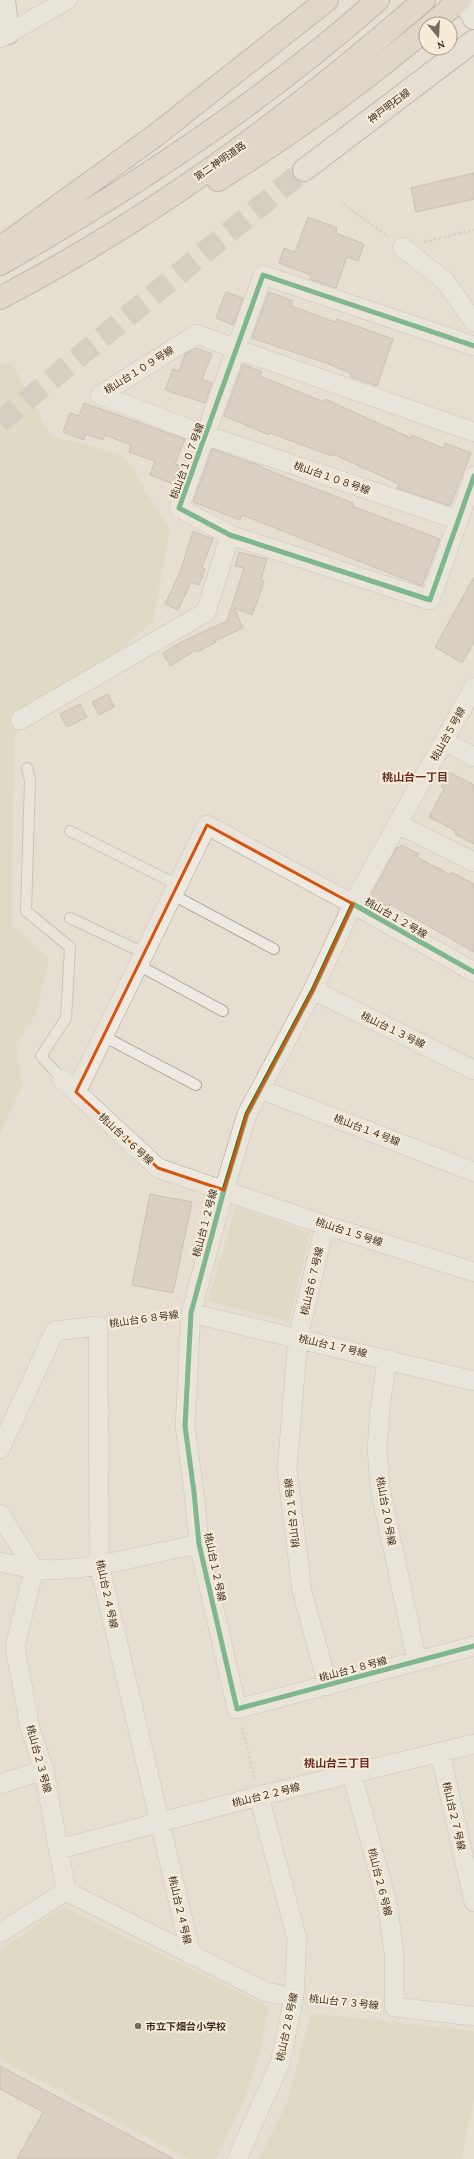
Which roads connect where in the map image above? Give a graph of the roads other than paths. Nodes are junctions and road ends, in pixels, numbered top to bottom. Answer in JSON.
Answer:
{"nodes":[{"id":1,"x":4,"y":0,"type":"edge"},
{"id":2,"x":67,"y":0,"type":"edge"},
{"id":3,"x":327,"y":0,"type":"edge"},
{"id":4,"x":378,"y":0,"type":"edge"},
{"id":5,"x":462,"y":0,"type":"edge"},
{"id":6,"x":421,"y":2,"type":"edge"},
{"id":7,"x":442,"y":16,"type":"edge"},
{"id":8,"x":474,"y":18,"type":"edge"},
{"id":9,"x":4,"y":35,"type":"edge"},
{"id":10,"x":418,"y":36,"type":"edge"},
{"id":11,"x":474,"y":41,"type":"edge"},
{"id":12,"x":304,"y":170,"type":"tunnel mouth"},
{"id":13,"x":402,"y":247,"type":"road end"},
{"id":14,"x":0,"y":248,"type":"edge"},
{"id":15,"x":0,"y":264,"type":"edge"},
{"id":16,"x":0,"y":298,"type":"edge"},
{"id":17,"x":0,"y":303,"type":"edge"},
{"id":18,"x":474,"y":322,"type":"edge"},
{"id":19,"x":474,"y":346,"type":"edge"},
{"id":20,"x":236,"y":349,"type":"junction"},
{"id":21,"x":474,"y":432,"type":"edge"},
{"id":22,"x":205,"y":435,"type":"junction"},
{"id":23,"x":474,"y":476,"type":"edge"},
{"id":24,"x":458,"y":520,"type":"junction"},
{"id":25,"x":230,"y":535,"type":"junction"},
{"id":26,"x":474,"y":687,"type":"edge"},
{"id":27,"x":20,"y":720,"type":"dead end"},
{"id":28,"x":444,"y":741,"type":"junction"},
{"id":29,"x":474,"y":757,"type":"edge"},
{"id":30,"x":27,"y":768,"type":"dead end"},
{"id":31,"x":398,"y":824,"type":"junction"},
{"id":32,"x":70,"y":831,"type":"dead end"},
{"id":33,"x":474,"y":862,"type":"edge"},
{"id":34,"x":175,"y":890,"type":"junction"},
{"id":35,"x":353,"y":904,"type":"junction"},
{"id":36,"x":70,"y":918,"type":"dead end"},
{"id":37,"x":274,"y":949,"type":"dead end"},
{"id":38,"x":141,"y":959,"type":"junction"},
{"id":39,"x":474,"y":972,"type":"edge"},
{"id":40,"x":313,"y":990,"type":"junction"},
{"id":41,"x":224,"y":1011,"type":"dead end"},
{"id":42,"x":104,"y":1036,"type":"junction"},
{"id":43,"x":474,"y":1070,"type":"edge"},
{"id":44,"x":62,"y":1079,"type":"joint"},
{"id":45,"x":196,"y":1085,"type":"dead end"},
{"id":46,"x":260,"y":1089,"type":"junction"},
{"id":47,"x":76,"y":1092,"type":"junction"},
{"id":48,"x":474,"y":1172,"type":"edge"},
{"id":49,"x":224,"y":1190,"type":"junction"},
{"id":50,"x":325,"y":1225,"type":"junction"},
{"id":51,"x":474,"y":1272,"type":"edge"},
{"id":52,"x":191,"y":1313,"type":"junction"},
{"id":53,"x":298,"y":1338,"type":"junction"},
{"id":54,"x":387,"y":1359,"type":"junction"},
{"id":55,"x":474,"y":1381,"type":"edge"},
{"id":56,"x":0,"y":1449,"type":"edge"},
{"id":57,"x":0,"y":1514,"type":"edge"},
{"id":58,"x":199,"y":1544,"type":"junction"},
{"id":59,"x":0,"y":1562,"type":"edge"},
{"id":60,"x":99,"y":1563,"type":"junction"},
{"id":61,"x":34,"y":1568,"type":"junction"},
{"id":62,"x":474,"y":1646,"type":"edge"},
{"id":63,"x":417,"y":1661,"type":"junction"},
{"id":64,"x":328,"y":1686,"type":"junction"},
{"id":65,"x":237,"y":1709,"type":"joint"},
{"id":66,"x":474,"y":1744,"type":"edge"},
{"id":67,"x":440,"y":1753,"type":"junction"},
{"id":68,"x":44,"y":1770,"type":"junction"},
{"id":69,"x":352,"y":1774,"type":"junction"},
{"id":70,"x":0,"y":1784,"type":"edge"},
{"id":71,"x":259,"y":1796,"type":"junction"},
{"id":72,"x":160,"y":1822,"type":"junction"},
{"id":73,"x":59,"y":1849,"type":"junction"},
{"id":74,"x":66,"y":1891,"type":"junction"},
{"id":75,"x":474,"y":1902,"type":"edge"},
{"id":76,"x":0,"y":1933,"type":"edge"},
{"id":77,"x":191,"y":1955,"type":"junction"},
{"id":78,"x":294,"y":1997,"type":"junction"},
{"id":79,"x":474,"y":2016,"type":"edge"},
{"id":80,"x":237,"y":2159,"type":"edge"}],
"edges":[{"from":1,"to":9,"type":"street"},
{"from":2,"to":9,"type":"street"},
{"from":3,"to":14,"type":"highway"},
{"from":4,"to":15,"type":"highway"},
{"from":5,"to":7,"type":"highway"},
{"from":5,"to":8,"type":"street"},
{"from":6,"to":16,"type":"highway","name":"第二神明道路"},
{"from":10,"to":17,"type":"highway"},
{"from":11,"to":12,"type":"main road","name":"神戸明石線"},
{"from":13,"to":18,"type":"street"},
{"from":19,"to":20,"type":"street","name":"桃山台１０７号線"},
{"from":20,"to":21,"type":"street"},
{"from":20,"to":22,"type":"street","name":"桃山台１０７号線"},
{"from":20,"to":22,"type":"street","name":"桃山台１０９号線"},
{"from":22,"to":24,"type":"street","name":"桃山台１０８号線"},
{"from":22,"to":25,"type":"street","name":"桃山台１０７号線"},
{"from":23,"to":24,"type":"street","name":"桃山台１０７号線"},
{"from":24,"to":25,"type":"street","name":"桃山台１０７号線"},
{"from":25,"to":27,"type":"street"},
{"from":26,"to":28,"type":"street","name":"桃山台５号線"},
{"from":28,"to":29,"type":"street"},
{"from":28,"to":31,"type":"street","name":"桃山台５号線"},
{"from":30,"to":44,"type":"lane"},
{"from":31,"to":33,"type":"street"},
{"from":31,"to":35,"type":"street","name":"桃山台５号線"},
{"from":32,"to":34,"type":"lane"},
{"from":34,"to":35,"type":"street"},
{"from":34,"to":37,"type":"lane"},
{"from":34,"to":38,"type":"street"},
{"from":35,"to":39,"type":"street","name":"桃山台１２号線"},
{"from":35,"to":40,"type":"street","name":"桃山台１２号線"},
{"from":36,"to":38,"type":"lane"},
{"from":38,"to":41,"type":"lane"},
{"from":38,"to":42,"type":"street"},
{"from":40,"to":43,"type":"street","name":"桃山台１３号線"},
{"from":40,"to":46,"type":"street","name":"桃山台１２号線"},
{"from":42,"to":45,"type":"lane"},
{"from":42,"to":47,"type":"street"},
{"from":44,"to":47,"type":"street","name":"桃山台１６号線"},
{"from":46,"to":48,"type":"street","name":"桃山台１４号線"},
{"from":46,"to":49,"type":"street","name":"桃山台１２号線"},
{"from":47,"to":49,"type":"street","name":"桃山台１６号線"},
{"from":49,"to":50,"type":"street","name":"桃山台１５号線"},
{"from":49,"to":52,"type":"street","name":"桃山台１２号線"},
{"from":50,"to":51,"type":"street","name":"桃山台１５号線"},
{"from":50,"to":53,"type":"street","name":"桃山台６７号線"},
{"from":52,"to":53,"type":"street","name":"桃山台１７号線"},
{"from":52,"to":58,"type":"street","name":"桃山台１２号線"},
{"from":53,"to":54,"type":"street","name":"桃山台１７号線"},
{"from":53,"to":64,"type":"street","name":"桃山台２１号線"},
{"from":54,"to":55,"type":"street","name":"桃山台１７号線"},
{"from":54,"to":63,"type":"street","name":"桃山台２０号線"},
{"from":56,"to":60,"type":"street","name":"桃山台２４号線"},
{"from":57,"to":61,"type":"street"},
{"from":58,"to":60,"type":"street"},
{"from":58,"to":65,"type":"street","name":"桃山台１２号線"},
{"from":59,"to":61,"type":"street"},
{"from":60,"to":61,"type":"street"},
{"from":60,"to":72,"type":"street","name":"桃山台２４号線"},
{"from":61,"to":68,"type":"street","name":"桃山台２３号線"},
{"from":62,"to":63,"type":"street","name":"桃山台１８号線"},
{"from":63,"to":64,"type":"street","name":"桃山台１８号線"},
{"from":64,"to":65,"type":"street","name":"桃山台１８号線"},
{"from":66,"to":67,"type":"street","name":"桃山台２２号線"},
{"from":67,"to":69,"type":"street","name":"桃山台２２号線"},
{"from":67,"to":75,"type":"street","name":"桃山台２７号線"},
{"from":68,"to":70,"type":"street"},
{"from":68,"to":73,"type":"street","name":"桃山台２３号線"},
{"from":69,"to":71,"type":"street","name":"桃山台２２号線"},
{"from":69,"to":79,"type":"street","name":"桃山台２６号線"},
{"from":71,"to":72,"type":"street","name":"桃山台２２号線"},
{"from":71,"to":78,"type":"street","name":"桃山台２８号線"},
{"from":72,"to":73,"type":"street","name":"桃山台２２号線"},
{"from":72,"to":77,"type":"street","name":"桃山台２４号線"},
{"from":73,"to":74,"type":"street","name":"桃山台２３号線"},
{"from":74,"to":76,"type":"street"},
{"from":74,"to":77,"type":"street"},
{"from":77,"to":78,"type":"street"},
{"from":78,"to":80,"type":"street","name":"桃山台２８号線"}]}
